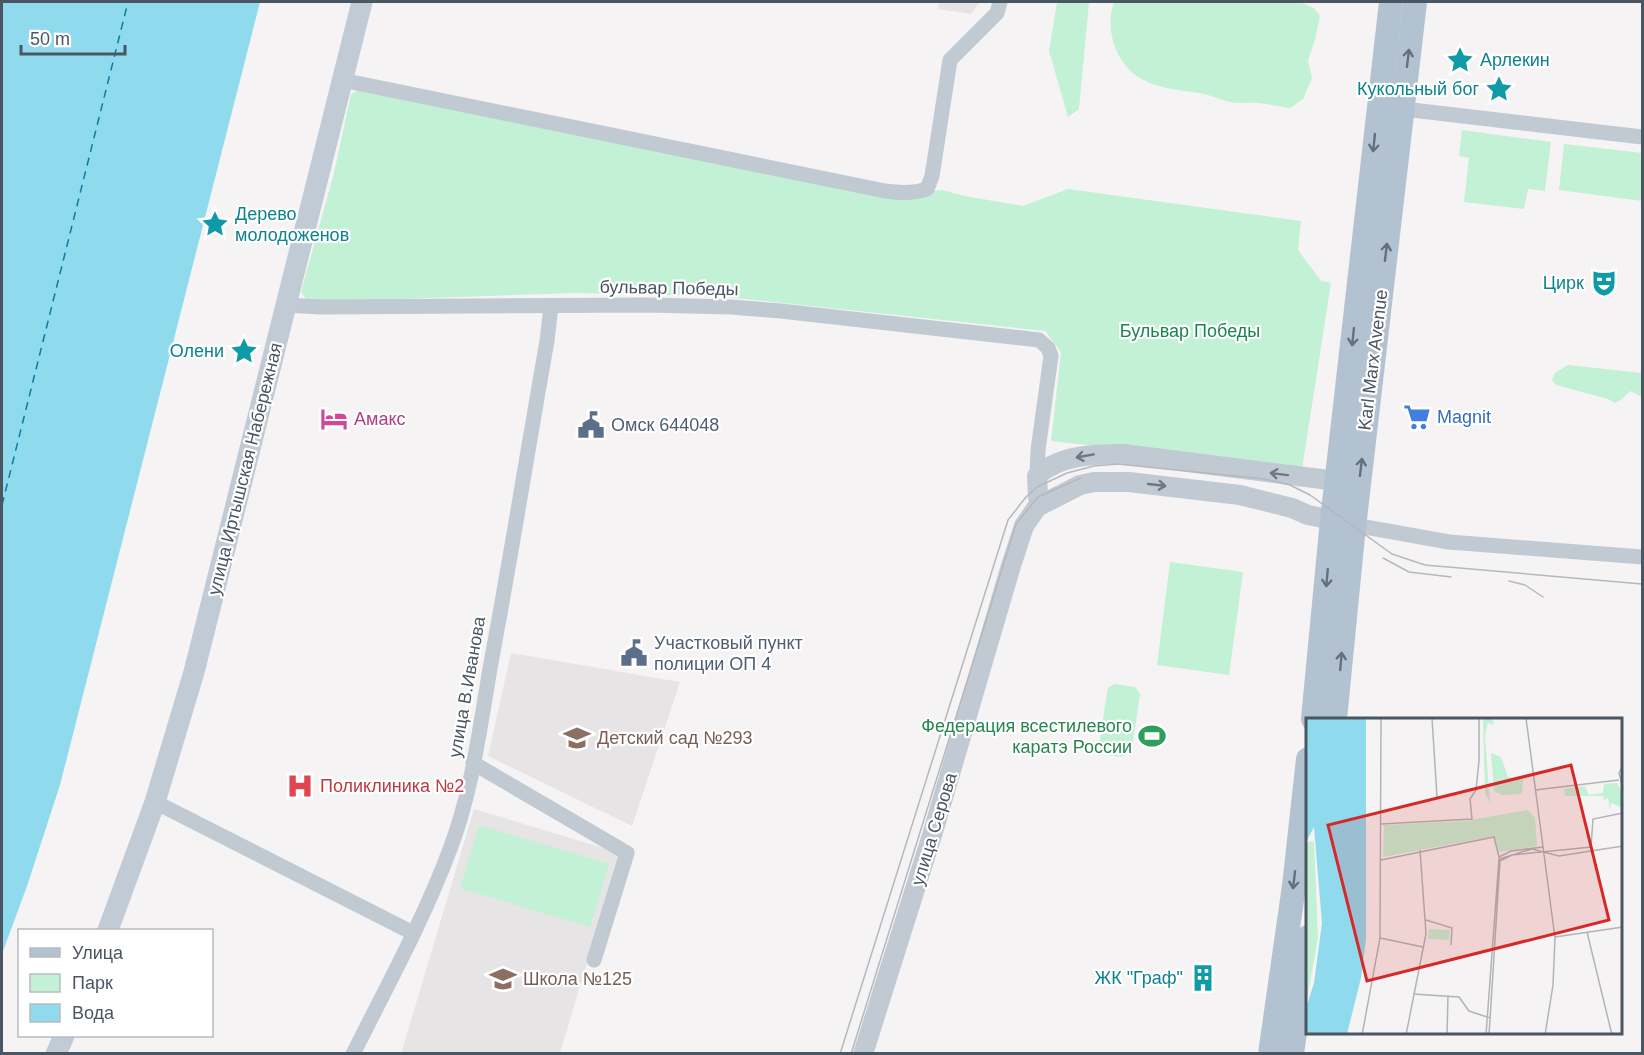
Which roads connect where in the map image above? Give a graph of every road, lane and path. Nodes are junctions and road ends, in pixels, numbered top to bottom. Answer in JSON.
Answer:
{"nodes":[{"id":1,"x":362,"y":2,"type":"edge"},
{"id":2,"x":1000,"y":2,"type":"edge"},
{"id":3,"x":1391,"y":2,"type":"edge"},
{"id":4,"x":1415,"y":2,"type":"edge"},
{"id":5,"x":342,"y":80,"type":"junction"},
{"id":6,"x":1390,"y":107,"type":"junction"},
{"id":7,"x":1642,"y":137,"type":"edge"},
{"id":8,"x":285,"y":305,"type":"junction"},
{"id":9,"x":550,"y":306,"type":"junction"},
{"id":10,"x":1037,"y":476,"type":"junction"},
{"id":11,"x":1337,"y":481,"type":"junction"},
{"id":12,"x":1041,"y":504,"type":"junction"},
{"id":13,"x":1343,"y":522,"type":"junction"},
{"id":14,"x":1642,"y":557,"type":"edge"},
{"id":15,"x":1313,"y":718,"type":"edge"},
{"id":16,"x":1335,"y":718,"type":"edge"},
{"id":17,"x":473,"y":763,"type":"junction"},
{"id":18,"x":1306,"y":777,"type":"edge"},
{"id":19,"x":155,"y":802,"type":"junction"},
{"id":20,"x":108,"y":929,"type":"edge"},
{"id":21,"x":413,"y":933,"type":"junction"},
{"id":22,"x":1306,"y":952,"type":"edge"},
{"id":23,"x":594,"y":960,"type":"dead end"},
{"id":24,"x":63,"y":1037,"type":"edge"},
{"id":25,"x":56,"y":1053,"type":"edge"},
{"id":26,"x":353,"y":1053,"type":"edge"},
{"id":27,"x":864,"y":1053,"type":"edge"},
{"id":28,"x":1270,"y":1053,"type":"edge"},
{"id":29,"x":1292,"y":1053,"type":"edge"}],
"edges":[{"from":1,"to":5,"type":"main road","name":"улица Иртышская Набережная"},
{"from":2,"to":5,"type":"street"},
{"from":3,"to":6,"type":"main road","name":"Karl Marx Avenue"},
{"from":6,"to":4,"type":"main road","name":"Karl Marx Avenue","one_way":true},
{"from":5,"to":8,"type":"main road","name":"улица Иртышская Набережная"},
{"from":6,"to":7,"type":"street"},
{"from":6,"to":11,"type":"main road","name":"Karl Marx Avenue","one_way":true},
{"from":13,"to":6,"type":"main road","name":"Karl Marx Avenue","one_way":true},
{"from":8,"to":9,"type":"street","name":"бульвар Победы"},
{"from":8,"to":19,"type":"main road","name":"улица Иртышская Набережная"},
{"from":9,"to":10,"type":"street","name":"бульвар Победы"},
{"from":9,"to":17,"type":"street","name":"улица В.Иванова"},
{"from":11,"to":10,"type":"street","one_way":true},
{"from":10,"to":12,"type":"street"},
{"from":11,"to":13,"type":"main road","name":"Karl Marx Avenue"},
{"from":12,"to":13,"type":"street","one_way":true},
{"from":12,"to":27,"type":"street","name":"улица Серова"},
{"from":13,"to":14,"type":"street"},
{"from":13,"to":15,"type":"main road","name":"Karl Marx Avenue","one_way":true},
{"from":16,"to":13,"type":"main road","name":"Karl Marx Avenue","one_way":true},
{"from":17,"to":21,"type":"street","name":"улица В.Иванова"},
{"from":17,"to":23,"type":"street"},
{"from":18,"to":28,"type":"main road","one_way":true},
{"from":19,"to":20,"type":"main road","name":"улица Иртышская Набережная"},
{"from":19,"to":21,"type":"street"},
{"from":21,"to":26,"type":"street","name":"улица В.Иванова"},
{"from":22,"to":29,"type":"main road"},
{"from":24,"to":25,"type":"main road"}]}
